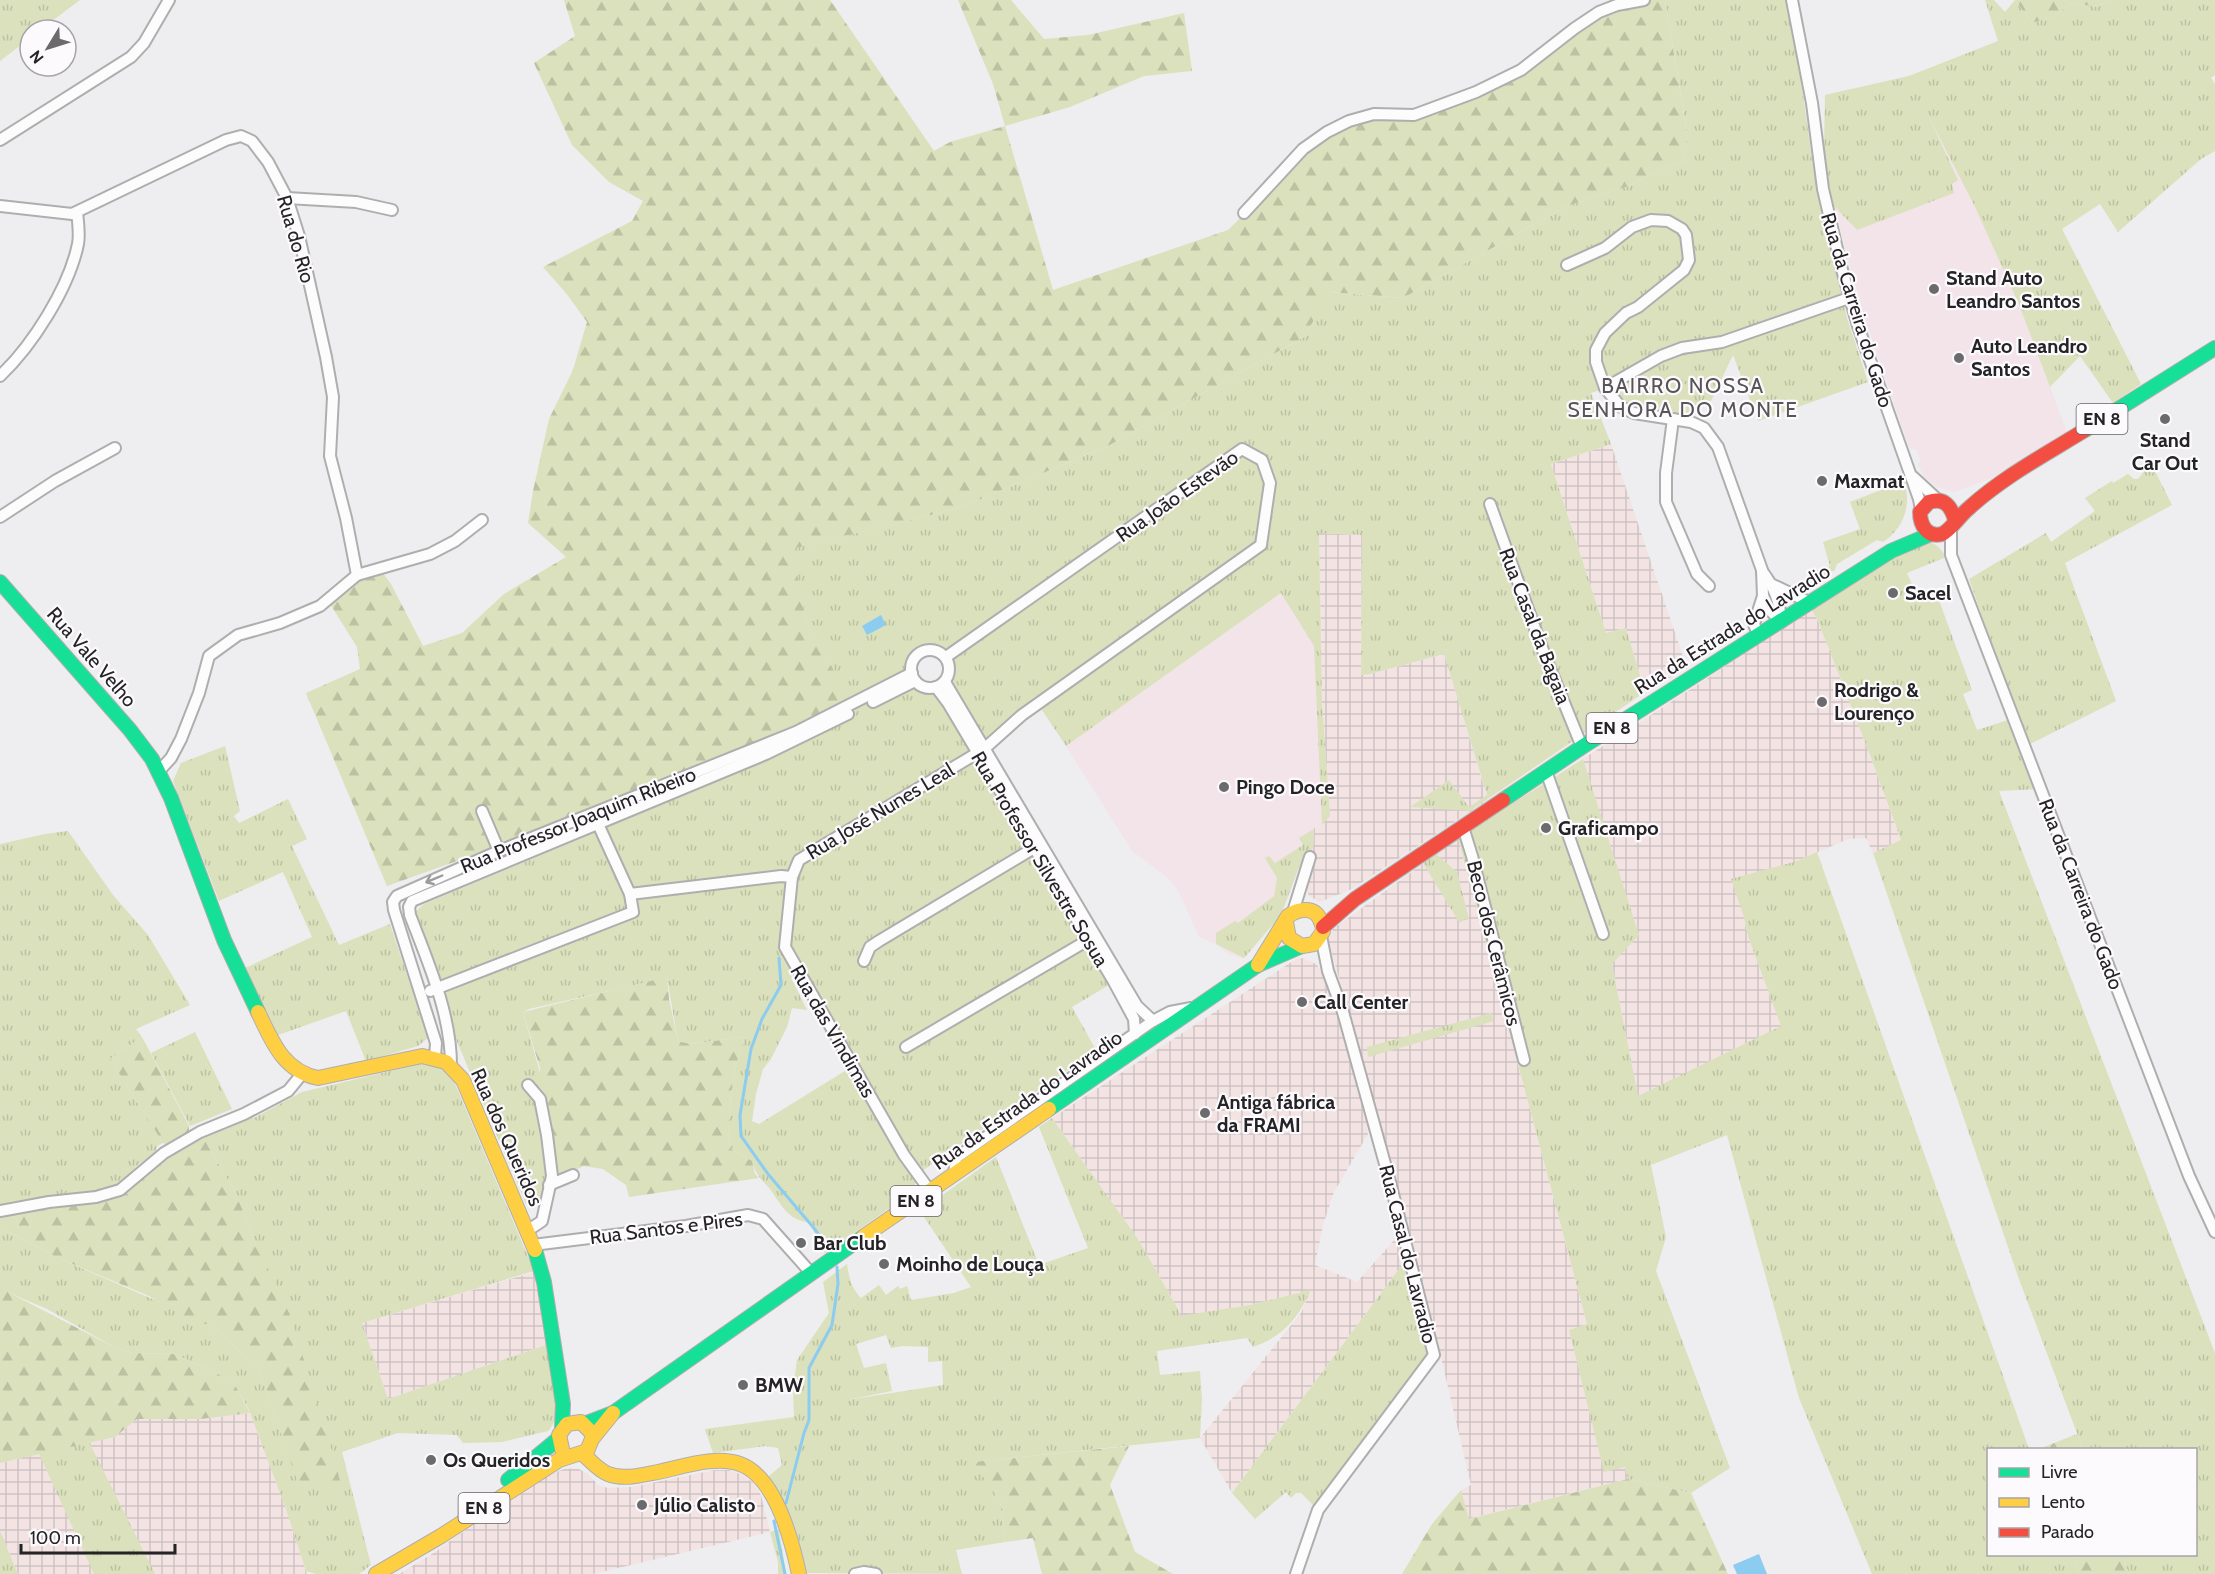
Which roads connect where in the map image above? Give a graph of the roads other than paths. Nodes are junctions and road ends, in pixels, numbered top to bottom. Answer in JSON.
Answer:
{"nodes":[{"id":1,"x":169,"y":0,"type":"edge"},
{"id":2,"x":1644,"y":0,"type":"edge"},
{"id":3,"x":1792,"y":0,"type":"edge"},
{"id":4,"x":0,"y":140,"type":"edge"},
{"id":5,"x":287,"y":198,"type":"junction"},
{"id":6,"x":0,"y":206,"type":"edge"},
{"id":7,"x":392,"y":210,"type":"dead end"},
{"id":8,"x":77,"y":212,"type":"junction"},
{"id":9,"x":1244,"y":213,"type":"dead end"},
{"id":10,"x":1568,"y":265,"type":"dead end"},
{"id":11,"x":1850,"y":298,"type":"junction"},
{"id":12,"x":2215,"y":348,"type":"edge"},
{"id":13,"x":0,"y":376,"type":"edge"},
{"id":14,"x":1605,"y":388,"type":"junction"},
{"id":15,"x":1673,"y":419,"type":"junction"},
{"id":16,"x":115,"y":448,"type":"dead end"},
{"id":17,"x":1910,"y":475,"type":"junction"},
{"id":18,"x":1988,"y":491,"type":"junction"},
{"id":19,"x":1944,"y":502,"type":"junction"},
{"id":20,"x":1490,"y":504,"type":"dead end"},
{"id":21,"x":1920,"y":513,"type":"junction"},
{"id":22,"x":0,"y":517,"type":"edge"},
{"id":23,"x":482,"y":520,"type":"dead end"},
{"id":24,"x":1953,"y":524,"type":"junction"},
{"id":25,"x":1932,"y":534,"type":"junction"},
{"id":26,"x":1891,"y":551,"type":"junction"},
{"id":27,"x":1951,"y":555,"type":"junction"},
{"id":28,"x":1762,"y":570,"type":"junction"},
{"id":29,"x":357,"y":575,"type":"junction"},
{"id":30,"x":0,"y":582,"type":"edge"},
{"id":31,"x":1773,"y":585,"type":"junction"},
{"id":32,"x":1709,"y":586,"type":"dead end"},
{"id":33,"x":1763,"y":596,"type":"junction"},
{"id":34,"x":1811,"y":603,"type":"junction"},
{"id":35,"x":1781,"y":622,"type":"junction"},
{"id":36,"x":1758,"y":635,"type":"junction"},
{"id":37,"x":946,"y":657,"type":"junction"},
{"id":38,"x":913,"y":677,"type":"junction"},
{"id":39,"x":940,"y":685,"type":"junction"},
{"id":40,"x":1582,"y":747,"type":"junction"},
{"id":41,"x":981,"y":751,"type":"junction"},
{"id":42,"x":156,"y":765,"type":"junction"},
{"id":43,"x":1546,"y":771,"type":"junction"},
{"id":44,"x":482,"y":811,"type":"dead end"},
{"id":45,"x":598,"y":824,"type":"junction"},
{"id":46,"x":1463,"y":827,"type":"junction"},
{"id":47,"x":1037,"y":847,"type":"junction"},
{"id":48,"x":499,"y":852,"type":"junction"},
{"id":49,"x":1310,"y":857,"type":"dead end"},
{"id":50,"x":792,"y":877,"type":"junction"},
{"id":51,"x":1300,"y":888,"type":"junction"},
{"id":52,"x":630,"y":894,"type":"junction"},
{"id":53,"x":1354,"y":899,"type":"junction"},
{"id":54,"x":1312,"y":910,"type":"junction"},
{"id":55,"x":1289,"y":917,"type":"junction"},
{"id":56,"x":1322,"y":931,"type":"junction"},
{"id":57,"x":1603,"y":934,"type":"dead end"},
{"id":58,"x":1092,"y":937,"type":"junction"},
{"id":59,"x":1305,"y":946,"type":"junction"},
{"id":60,"x":864,"y":961,"type":"dead end"},
{"id":61,"x":428,"y":962,"type":"junction"},
{"id":62,"x":1327,"y":963,"type":"junction"},
{"id":63,"x":1258,"y":965,"type":"junction"},
{"id":64,"x":412,"y":967,"type":"junction"},
{"id":65,"x":436,"y":989,"type":"junction"},
{"id":66,"x":421,"y":994,"type":"junction"},
{"id":67,"x":1198,"y":1007,"type":"junction"},
{"id":68,"x":1153,"y":1021,"type":"junction"},
{"id":69,"x":1135,"y":1034,"type":"junction"},
{"id":70,"x":906,"y":1047,"type":"dead end"},
{"id":71,"x":435,"y":1057,"type":"junction"},
{"id":72,"x":1524,"y":1060,"type":"dead end"},
{"id":73,"x":451,"y":1065,"type":"junction"},
{"id":74,"x":302,"y":1074,"type":"junction"},
{"id":75,"x":528,"y":1085,"type":"dead end"},
{"id":76,"x":954,"y":1174,"type":"junction"},
{"id":77,"x":573,"y":1175,"type":"dead end"},
{"id":78,"x":549,"y":1185,"type":"junction"},
{"id":79,"x":930,"y":1191,"type":"junction"},
{"id":80,"x":0,"y":1211,"type":"edge"},
{"id":81,"x":527,"y":1231,"type":"junction"},
{"id":82,"x":2215,"y":1232,"type":"edge"},
{"id":83,"x":533,"y":1245,"type":"junction"},
{"id":84,"x":811,"y":1273,"type":"junction"},
{"id":85,"x":563,"y":1404,"type":"junction"},
{"id":86,"x":613,"y":1413,"type":"junction"},
{"id":87,"x":581,"y":1423,"type":"junction"},
{"id":88,"x":560,"y":1433,"type":"junction"},
{"id":89,"x":584,"y":1448,"type":"junction"},
{"id":90,"x":499,"y":1493,"type":"junction"},
{"id":91,"x":376,"y":1574,"type":"edge"},
{"id":92,"x":799,"y":1574,"type":"edge"},
{"id":93,"x":855,"y":1574,"type":"edge"},
{"id":94,"x":876,"y":1574,"type":"edge"},
{"id":95,"x":1296,"y":1574,"type":"edge"}],
"edges":[{"from":1,"to":4,"type":"street"},
{"from":2,"to":9,"type":"street"},
{"from":3,"to":11,"type":"street","name":"Rua da Carreira do Gado"},
{"from":5,"to":7,"type":"street"},
{"from":5,"to":8,"type":"street","name":"Rua do Rio"},
{"from":5,"to":29,"type":"street","name":"Rua do Rio"},
{"from":6,"to":8,"type":"street","name":"Rua do Rio"},
{"from":8,"to":13,"type":"street"},
{"from":10,"to":14,"type":"street"},
{"from":11,"to":14,"type":"street"},
{"from":11,"to":17,"type":"street","name":"Rua da Carreira do Gado"},
{"from":12,"to":18,"type":"main road","number":"EN 8"},
{"from":14,"to":15,"type":"street"},
{"from":15,"to":28,"type":"street"},
{"from":15,"to":32,"type":"street"},
{"from":16,"to":22,"type":"street"},
{"from":17,"to":19,"type":"street"},
{"from":17,"to":21,"type":"street","name":"Rua da Carreira do Gado"},
{"from":18,"to":19,"type":"main road","number":"EN 8"},
{"from":18,"to":24,"type":"main road","number":"EN 8"},
{"from":19,"to":21,"type":"main road","number":"EN 8"},
{"from":19,"to":24,"type":"main road"},
{"from":20,"to":40,"type":"street","name":"Rua Casal da Bagaia"},
{"from":21,"to":25,"type":"main road"},
{"from":21,"to":26,"type":"main road","name":"Rua da Estrada do Lavradio","number":"EN 8"},
{"from":23,"to":29,"type":"street"},
{"from":24,"to":25,"type":"main road","number":"EN 8"},
{"from":24,"to":27,"type":"street"},
{"from":25,"to":26,"type":"main road","name":"Rua da Estrada do Lavradio","number":"EN 8"},
{"from":25,"to":27,"type":"street"},
{"from":26,"to":34,"type":"main road","name":"Rua da Estrada do Lavradio","number":"EN 8"},
{"from":27,"to":82,"type":"street","name":"Rua da Carreira do Gado"},
{"from":28,"to":31,"type":"street"},
{"from":28,"to":33,"type":"street"},
{"from":29,"to":42,"type":"street"},
{"from":30,"to":42,"type":"main road","name":"Rua Vale Velho"},
{"from":31,"to":34,"type":"street"},
{"from":31,"to":35,"type":"street"},
{"from":33,"to":35,"type":"street"},
{"from":33,"to":36,"type":"street"},
{"from":34,"to":35,"type":"main road","name":"Rua da Estrada do Lavradio","number":"EN 8"},
{"from":35,"to":36,"type":"main road","name":"Rua da Estrada do Lavradio","number":"EN 8"},
{"from":36,"to":40,"type":"main road","name":"Rua da Estrada do Lavradio","number":"EN 8"},
{"from":37,"to":38,"type":"street"},
{"from":37,"to":39,"type":"street"},
{"from":37,"to":41,"type":"street","name":"Rua João Estevão"},
{"from":38,"to":39,"type":"street"},
{"from":38,"to":45,"type":"street","name":"Rua Professor Joaquim Ribeiro"},
{"from":38,"to":48,"type":"street","name":"Rua Professor Joaquim Ribeiro"},
{"from":39,"to":41,"type":"street","name":"Rua Professor Silvestre Sosua"},
{"from":40,"to":43,"type":"main road","name":"Rua da Estrada do Lavradio","number":"EN 8"},
{"from":41,"to":47,"type":"street","name":"Rua Professor Silvestre Sosua"},
{"from":41,"to":50,"type":"street","name":"Rua José Nunes Leal"},
{"from":42,"to":74,"type":"main road"},
{"from":43,"to":46,"type":"main road","name":"Rua da Estrada do Lavradio","number":"EN 8"},
{"from":43,"to":57,"type":"street"},
{"from":44,"to":48,"type":"street"},
{"from":45,"to":52,"type":"street"},
{"from":45,"to":61,"type":"street","name":"Rua Professor Joaquim Ribeiro"},
{"from":46,"to":53,"type":"main road","name":"Rua da Estrada do Lavradio","number":"EN 8"},
{"from":46,"to":72,"type":"street","name":"Beco dos Cerâmicos"},
{"from":47,"to":58,"type":"street","name":"Rua Professor Silvestre Sosua"},
{"from":47,"to":60,"type":"street"},
{"from":48,"to":64,"type":"street","name":"Rua Professor Joaquim Ribeiro","one_way":true},
{"from":49,"to":51,"type":"street"},
{"from":50,"to":52,"type":"street"},
{"from":50,"to":79,"type":"street","name":"Rua das Vindimas"},
{"from":51,"to":54,"type":"street"},
{"from":51,"to":55,"type":"street"},
{"from":52,"to":65,"type":"street"},
{"from":53,"to":54,"type":"main road","name":"Rua da Estrada do Lavradio","number":"EN 8"},
{"from":53,"to":56,"type":"main road","name":"Rua da Estrada do Lavradio","number":"EN 8"},
{"from":54,"to":55,"type":"main road","number":"EN 8"},
{"from":54,"to":56,"type":"main road"},
{"from":55,"to":59,"type":"main road"},
{"from":55,"to":63,"type":"main road","name":"Rua da Estrada do Lavradio","number":"EN 8"},
{"from":56,"to":59,"type":"main road","number":"EN 8"},
{"from":56,"to":62,"type":"street","name":"Rua Casal do Lavradio"},
{"from":58,"to":68,"type":"street","name":"Rua Professor Silvestre Sosua"},
{"from":58,"to":69,"type":"street","name":"Rua Professor Silvestre Sosua"},
{"from":58,"to":70,"type":"street"},
{"from":59,"to":62,"type":"street"},
{"from":59,"to":63,"type":"main road","name":"Rua da Estrada do Lavradio","number":"EN 8"},
{"from":61,"to":64,"type":"street"},
{"from":61,"to":65,"type":"street","name":"Rua Professor Joaquim Ribeiro"},
{"from":62,"to":95,"type":"street","name":"Rua Casal do Lavradio"},
{"from":63,"to":67,"type":"main road","name":"Rua da Estrada do Lavradio","number":"EN 8"},
{"from":64,"to":66,"type":"street","name":"Rua Professor Joaquim Ribeiro"},
{"from":65,"to":66,"type":"street"},
{"from":65,"to":73,"type":"street","name":"Rua Professor Joaquim Ribeiro"},
{"from":66,"to":71,"type":"street","name":"Rua Professor Joaquim Ribeiro"},
{"from":67,"to":68,"type":"street"},
{"from":67,"to":76,"type":"main road","name":"Rua da Estrada do Lavradio","number":"EN 8"},
{"from":68,"to":69,"type":"street"},
{"from":69,"to":76,"type":"street"},
{"from":71,"to":73,"type":"main road","name":"Rua dos Queridos"},
{"from":71,"to":74,"type":"main road"},
{"from":73,"to":81,"type":"main road","name":"Rua dos Queridos"},
{"from":74,"to":80,"type":"street"},
{"from":75,"to":78,"type":"street"},
{"from":76,"to":79,"type":"main road","name":"Rua da Estrada do Lavradio","number":"EN 8"},
{"from":77,"to":78,"type":"street"},
{"from":78,"to":81,"type":"street"},
{"from":79,"to":84,"type":"main road","name":"Rua da Estrada do Lavradio","number":"EN 8"},
{"from":81,"to":83,"type":"main road","name":"Rua dos Queridos"},
{"from":83,"to":84,"type":"street","name":"Rua Santos e Pires"},
{"from":83,"to":85,"type":"main road","name":"Rua dos Queridos"},
{"from":84,"to":86,"type":"main road","name":"Rua da Estrada do Lavradio","number":"EN 8"},
{"from":85,"to":87,"type":"main road","name":"Rua dos Queridos"},
{"from":85,"to":88,"type":"main road","name":"Rua dos Queridos"},
{"from":86,"to":87,"type":"main road","name":"Rua da Estrada do Lavradio","number":"EN 8"},
{"from":86,"to":89,"type":"main road","name":"Rua da Estrada do Lavradio","number":"EN 8"},
{"from":87,"to":88,"type":"main road","name":"Rua da Estrada do Lavradio","number":"EN 8"},
{"from":87,"to":89,"type":"main road"},
{"from":88,"to":89,"type":"main road"},
{"from":88,"to":90,"type":"main road","name":"Rua da Estrada do Lavradio","number":"EN 8"},
{"from":89,"to":90,"type":"main road","name":"Rua da Estrada do Lavradio","number":"EN 8"},
{"from":89,"to":92,"type":"main road"},
{"from":90,"to":91,"type":"main road","name":"Rua da Estrada do Lavradio","number":"EN 8"},
{"from":93,"to":94,"type":"street"}]}
